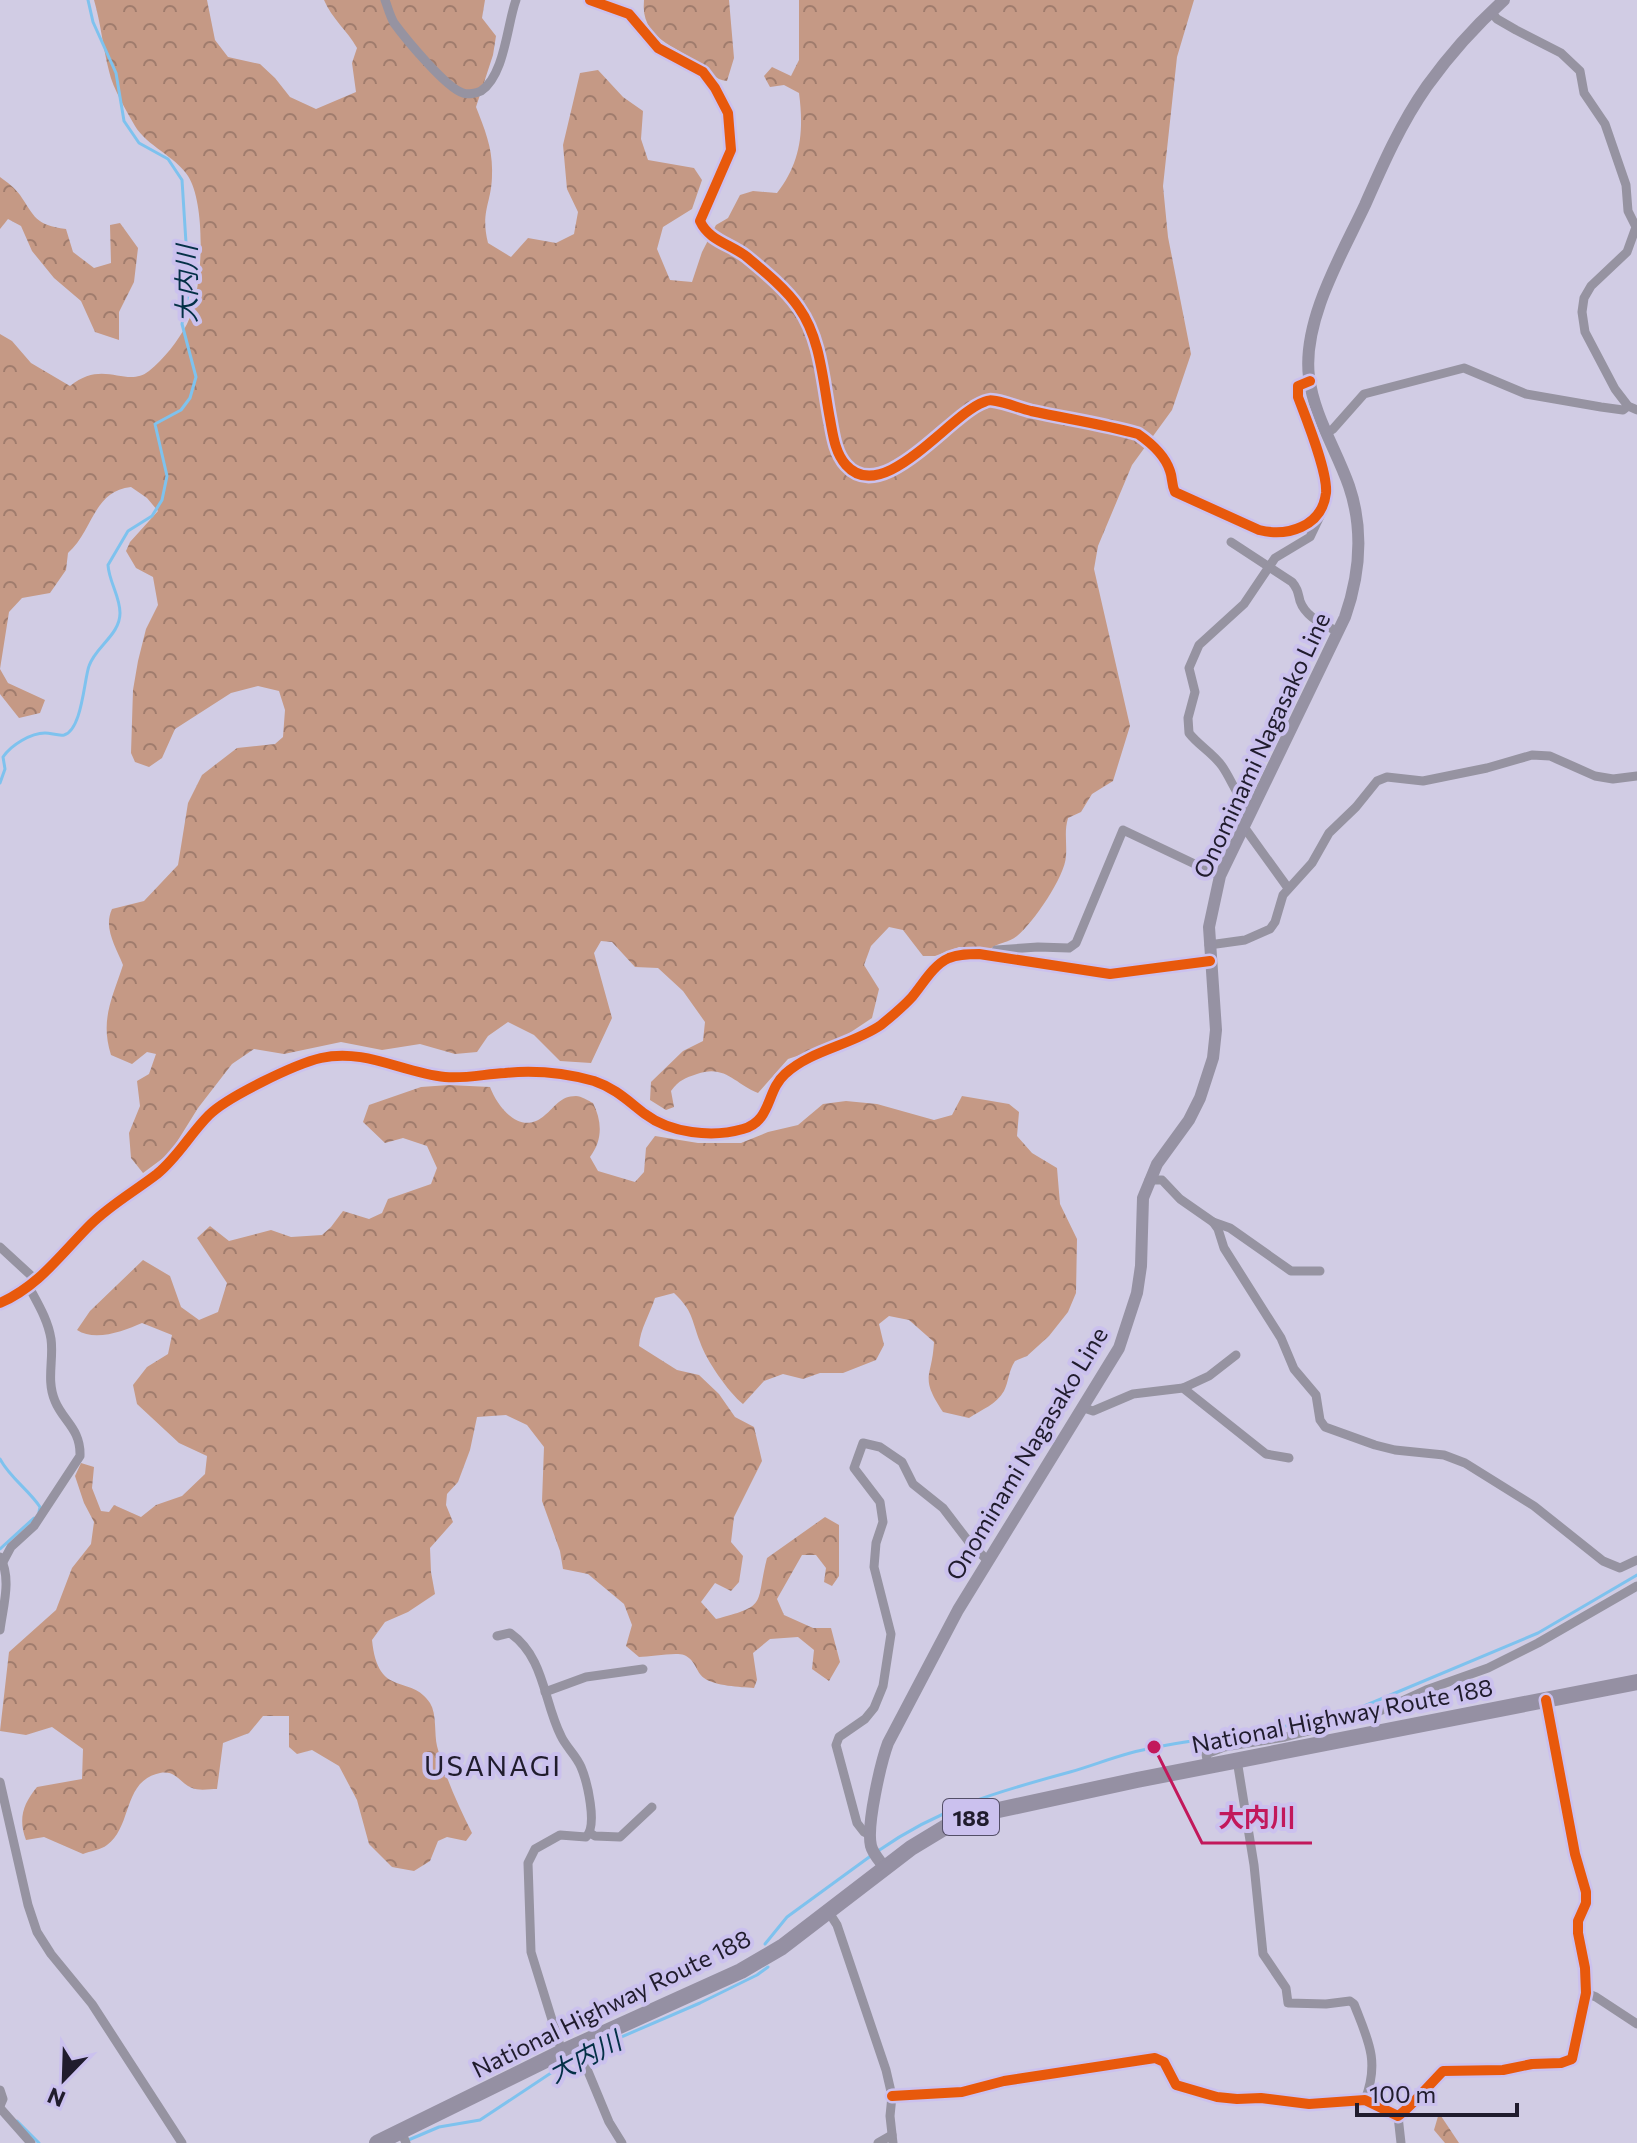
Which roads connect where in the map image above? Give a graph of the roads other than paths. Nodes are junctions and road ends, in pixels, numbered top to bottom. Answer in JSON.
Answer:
{"nodes":[{"id":1,"x":385,"y":0,"type":"edge"},
{"id":2,"x":516,"y":0,"type":"edge"},
{"id":3,"x":590,"y":0,"type":"edge"},
{"id":4,"x":1504,"y":0,"type":"edge"},
{"id":5,"x":1491,"y":12,"type":"junction"},
{"id":6,"x":1310,"y":381,"type":"junction"},
{"id":7,"x":1633,"y":408,"type":"edge"},
{"id":8,"x":1326,"y":433,"type":"junction"},
{"id":9,"x":1321,"y":507,"type":"junction"},
{"id":10,"x":1231,"y":542,"type":"dead end"},
{"id":11,"x":1268,"y":568,"type":"junction"},
{"id":12,"x":1338,"y":632,"type":"junction"},
{"id":13,"x":1637,"y":776,"type":"edge"},
{"id":14,"x":1252,"y":809,"type":"junction"},
{"id":15,"x":1244,"y":827,"type":"junction"},
{"id":16,"x":1220,"y":876,"type":"junction"},
{"id":17,"x":1288,"y":888,"type":"junction"},
{"id":18,"x":1209,"y":945,"type":"junction"},
{"id":19,"x":994,"y":956,"type":"junction"},
{"id":20,"x":1210,"y":961,"type":"junction"},
{"id":21,"x":1149,"y":1180,"type":"junction"},
{"id":22,"x":1213,"y":1222,"type":"junction"},
{"id":23,"x":0,"y":1247,"type":"edge"},
{"id":24,"x":1320,"y":1271,"type":"dead end"},
{"id":25,"x":33,"y":1284,"type":"junction"},
{"id":26,"x":0,"y":1303,"type":"edge"},
{"id":27,"x":1236,"y":1355,"type":"dead end"},
{"id":28,"x":1183,"y":1388,"type":"junction"},
{"id":29,"x":1084,"y":1408,"type":"junction"},
{"id":30,"x":1289,"y":1458,"type":"dead end"},
{"id":31,"x":1,"y":1559,"type":"edge"},
{"id":32,"x":1637,"y":1560,"type":"edge"},
{"id":33,"x":988,"y":1561,"type":"junction"},
{"id":34,"x":1637,"y":1586,"type":"edge"},
{"id":35,"x":0,"y":1630,"type":"edge"},
{"id":36,"x":497,"y":1636,"type":"dead end"},
{"id":37,"x":643,"y":1669,"type":"dead end"},
{"id":38,"x":1637,"y":1682,"type":"edge"},
{"id":39,"x":545,"y":1692,"type":"junction"},
{"id":40,"x":1546,"y":1700,"type":"junction"},
{"id":41,"x":1237,"y":1760,"type":"junction"},
{"id":42,"x":1208,"y":1766,"type":"junction"},
{"id":43,"x":0,"y":1782,"type":"edge"},
{"id":44,"x":652,"y":1807,"type":"dead end"},
{"id":45,"x":590,"y":1833,"type":"junction"},
{"id":46,"x":876,"y":1853,"type":"junction"},
{"id":47,"x":828,"y":1911,"type":"junction"},
{"id":48,"x":1586,"y":1993,"type":"junction"},
{"id":49,"x":1637,"y":2024,"type":"edge"},
{"id":50,"x":570,"y":2048,"type":"junction"},
{"id":51,"x":0,"y":2090,"type":"edge"},
{"id":52,"x":892,"y":2096,"type":"junction"},
{"id":53,"x":1365,"y":2100,"type":"junction"},
{"id":54,"x":0,"y":2107,"type":"edge"},
{"id":55,"x":1398,"y":2116,"type":"junction"},
{"id":56,"x":404,"y":2137,"type":"edge"},
{"id":57,"x":892,"y":2139,"type":"edge"},
{"id":58,"x":31,"y":2143,"type":"edge"},
{"id":59,"x":182,"y":2143,"type":"edge"},
{"id":60,"x":377,"y":2143,"type":"edge"},
{"id":61,"x":622,"y":2143,"type":"edge"},
{"id":62,"x":878,"y":2143,"type":"edge"},
{"id":63,"x":1401,"y":2143,"type":"edge"}],
"edges":[{"from":1,"to":2,"type":"street"},
{"from":3,"to":9,"type":"street"},
{"from":4,"to":5,"type":"main road","name":"Onominami Nagasako Line"},
{"from":5,"to":6,"type":"main road","name":"Onominami Nagasako Line"},
{"from":5,"to":7,"type":"street"},
{"from":6,"to":8,"type":"main road","name":"Onominami Nagasako Line"},
{"from":6,"to":9,"type":"street"},
{"from":7,"to":8,"type":"street"},
{"from":8,"to":12,"type":"main road","name":"Onominami Nagasako Line"},
{"from":9,"to":11,"type":"street"},
{"from":10,"to":11,"type":"street"},
{"from":11,"to":12,"type":"street"},
{"from":11,"to":14,"type":"street"},
{"from":12,"to":14,"type":"main road","name":"Onominami Nagasako Line"},
{"from":13,"to":17,"type":"street"},
{"from":14,"to":15,"type":"main road","name":"Onominami Nagasako Line"},
{"from":15,"to":16,"type":"main road","name":"Onominami Nagasako Line"},
{"from":15,"to":17,"type":"street"},
{"from":16,"to":18,"type":"main road","name":"Onominami Nagasako Line"},
{"from":16,"to":19,"type":"street"},
{"from":17,"to":18,"type":"street"},
{"from":18,"to":20,"type":"main road","name":"Onominami Nagasako Line"},
{"from":19,"to":20,"type":"street"},
{"from":19,"to":25,"type":"street"},
{"from":20,"to":21,"type":"main road","name":"Onominami Nagasako Line"},
{"from":21,"to":22,"type":"street"},
{"from":21,"to":29,"type":"main road","name":"Onominami Nagasako Line"},
{"from":22,"to":24,"type":"street"},
{"from":22,"to":32,"type":"street"},
{"from":23,"to":25,"type":"street"},
{"from":25,"to":26,"type":"street"},
{"from":25,"to":31,"type":"street"},
{"from":27,"to":28,"type":"street"},
{"from":28,"to":29,"type":"street"},
{"from":28,"to":30,"type":"street"},
{"from":29,"to":33,"type":"main road","name":"Onominami Nagasako Line"},
{"from":31,"to":35,"type":"street"},
{"from":33,"to":46,"type":"main road","name":"Onominami Nagasako Line"},
{"from":33,"to":46,"type":"street"},
{"from":34,"to":42,"type":"street"},
{"from":36,"to":39,"type":"street"},
{"from":37,"to":39,"type":"street"},
{"from":38,"to":40,"type":"highway","name":"National Highway Route 188","number":"188"},
{"from":39,"to":45,"type":"street"},
{"from":40,"to":41,"type":"highway","name":"National Highway Route 188","number":"188"},
{"from":40,"to":48,"type":"street"},
{"from":41,"to":42,"type":"highway","name":"National Highway Route 188","number":"188"},
{"from":41,"to":53,"type":"street"},
{"from":42,"to":46,"type":"highway","name":"National Highway Route 188","number":"188"},
{"from":43,"to":59,"type":"street"},
{"from":44,"to":45,"type":"street"},
{"from":45,"to":50,"type":"street"},
{"from":46,"to":47,"type":"highway","name":"National Highway Route 188","number":"188"},
{"from":47,"to":50,"type":"highway","name":"National Highway Route 188","number":"188"},
{"from":47,"to":52,"type":"street"},
{"from":48,"to":49,"type":"street"},
{"from":48,"to":55,"type":"street"},
{"from":50,"to":56,"type":"highway","name":"National Highway Route 188","number":"188"},
{"from":50,"to":61,"type":"street"},
{"from":51,"to":54,"type":"street"},
{"from":52,"to":53,"type":"street"},
{"from":52,"to":57,"type":"street"},
{"from":53,"to":55,"type":"street"},
{"from":54,"to":58,"type":"street"},
{"from":55,"to":63,"type":"street"},
{"from":56,"to":60,"type":"highway","name":"National Highway Route 188","number":"188"},
{"from":57,"to":62,"type":"street"}]}
